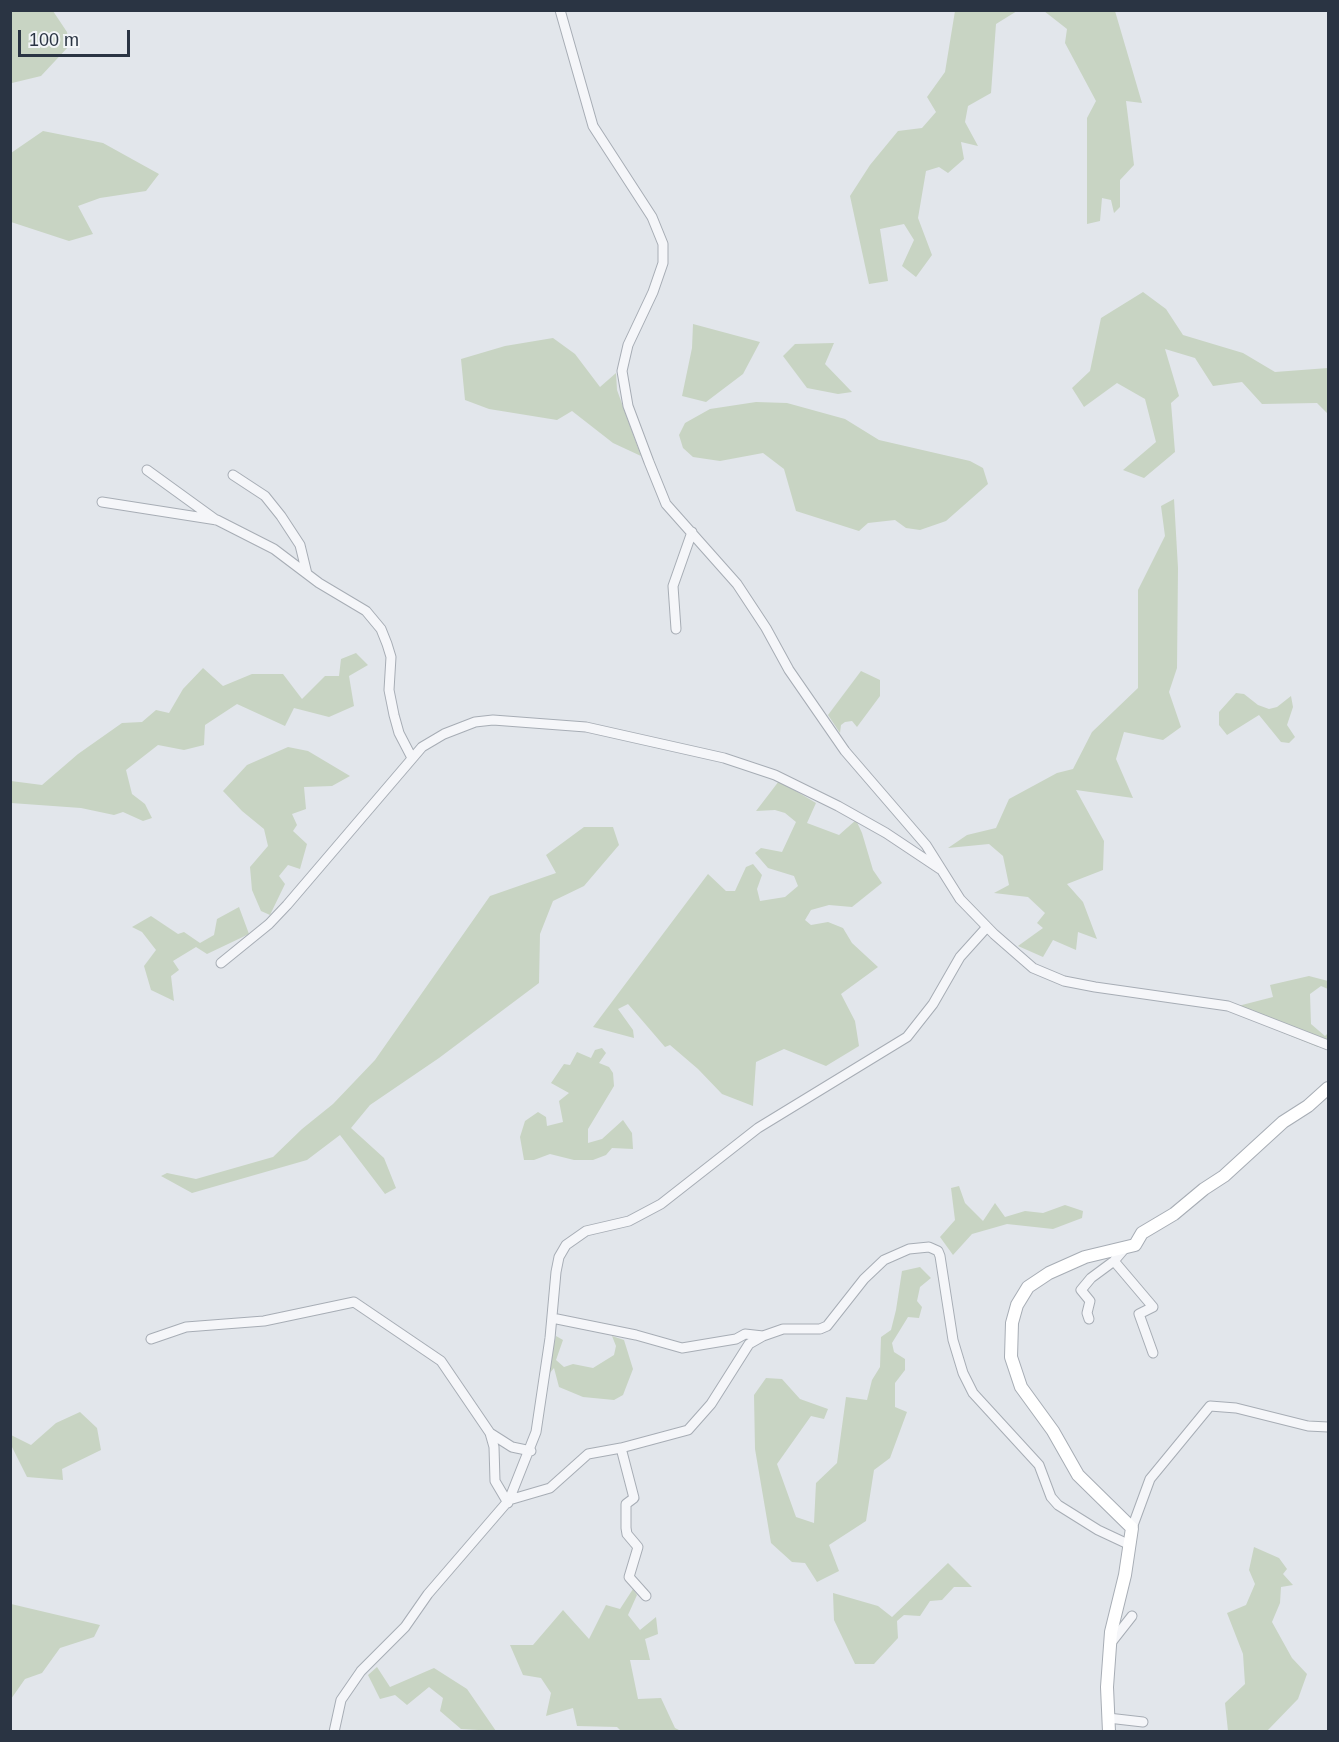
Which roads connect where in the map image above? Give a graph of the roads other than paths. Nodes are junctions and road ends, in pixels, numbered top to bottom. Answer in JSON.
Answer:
{"nodes":[{"id":1,"x":560,"y":10,"type":"edge"},
{"id":2,"x":147,"y":470,"type":"dead end"},
{"id":3,"x":234,"y":475,"type":"dead end"},
{"id":4,"x":102,"y":502,"type":"dead end"},
{"id":5,"x":217,"y":520,"type":"junction"},
{"id":6,"x":692,"y":532,"type":"junction"},
{"id":7,"x":307,"y":574,"type":"junction"},
{"id":8,"x":676,"y":629,"type":"dead end"},
{"id":9,"x":412,"y":758,"type":"junction"},
{"id":10,"x":942,"y":870,"type":"junction"},
{"id":11,"x":987,"y":927,"type":"junction"},
{"id":12,"x":221,"y":963,"type":"dead end"},
{"id":13,"x":1329,"y":1045,"type":"edge"},
{"id":14,"x":1329,"y":1088,"type":"edge"},
{"id":15,"x":1126,"y":1247,"type":"junction"},
{"id":16,"x":1114,"y":1261,"type":"junction"},
{"id":17,"x":552,"y":1318,"type":"junction"},
{"id":18,"x":1089,"y":1319,"type":"dead end"},
{"id":19,"x":763,"y":1336,"type":"junction"},
{"id":20,"x":152,"y":1339,"type":"dead end"},
{"id":21,"x":1153,"y":1353,"type":"dead end"},
{"id":22,"x":1318,"y":1427,"type":"junction"},
{"id":23,"x":1329,"y":1427,"type":"edge"},
{"id":24,"x":490,"y":1433,"type":"junction"},
{"id":25,"x":1329,"y":1436,"type":"edge"},
{"id":26,"x":621,"y":1448,"type":"junction"},
{"id":27,"x":531,"y":1451,"type":"junction"},
{"id":28,"x":508,"y":1502,"type":"junction"},
{"id":29,"x":1132,"y":1528,"type":"junction"},
{"id":30,"x":1130,"y":1545,"type":"junction"},
{"id":31,"x":646,"y":1596,"type":"dead end"},
{"id":32,"x":1132,"y":1616,"type":"dead end"},
{"id":33,"x":1110,"y":1644,"type":"junction"},
{"id":34,"x":1108,"y":1718,"type":"junction"},
{"id":35,"x":1143,"y":1722,"type":"dead end"},
{"id":36,"x":334,"y":1731,"type":"edge"},
{"id":37,"x":1109,"y":1731,"type":"edge"}],
"edges":[{"from":1,"to":6,"type":"street"},
{"from":2,"to":5,"type":"street"},
{"from":3,"to":7,"type":"street"},
{"from":4,"to":5,"type":"street"},
{"from":5,"to":7,"type":"street"},
{"from":6,"to":8,"type":"street"},
{"from":6,"to":10,"type":"street"},
{"from":7,"to":9,"type":"street"},
{"from":9,"to":10,"type":"street"},
{"from":9,"to":12,"type":"street"},
{"from":10,"to":11,"type":"street"},
{"from":11,"to":13,"type":"street"},
{"from":11,"to":17,"type":"street"},
{"from":14,"to":15,"type":"street"},
{"from":15,"to":16,"type":"street"},
{"from":15,"to":29,"type":"street"},
{"from":16,"to":18,"type":"street"},
{"from":16,"to":21,"type":"street"},
{"from":17,"to":19,"type":"street"},
{"from":17,"to":27,"type":"street"},
{"from":19,"to":26,"type":"street"},
{"from":19,"to":30,"type":"street"},
{"from":20,"to":24,"type":"street"},
{"from":22,"to":23,"type":"street"},
{"from":22,"to":25,"type":"street"},
{"from":22,"to":29,"type":"street"},
{"from":24,"to":27,"type":"street"},
{"from":24,"to":28,"type":"street"},
{"from":26,"to":28,"type":"street"},
{"from":26,"to":31,"type":"street"},
{"from":27,"to":28,"type":"street"},
{"from":28,"to":36,"type":"street"},
{"from":29,"to":30,"type":"street"},
{"from":30,"to":33,"type":"street"},
{"from":32,"to":33,"type":"street"},
{"from":33,"to":34,"type":"street"},
{"from":34,"to":35,"type":"street"},
{"from":34,"to":37,"type":"street"}]}
